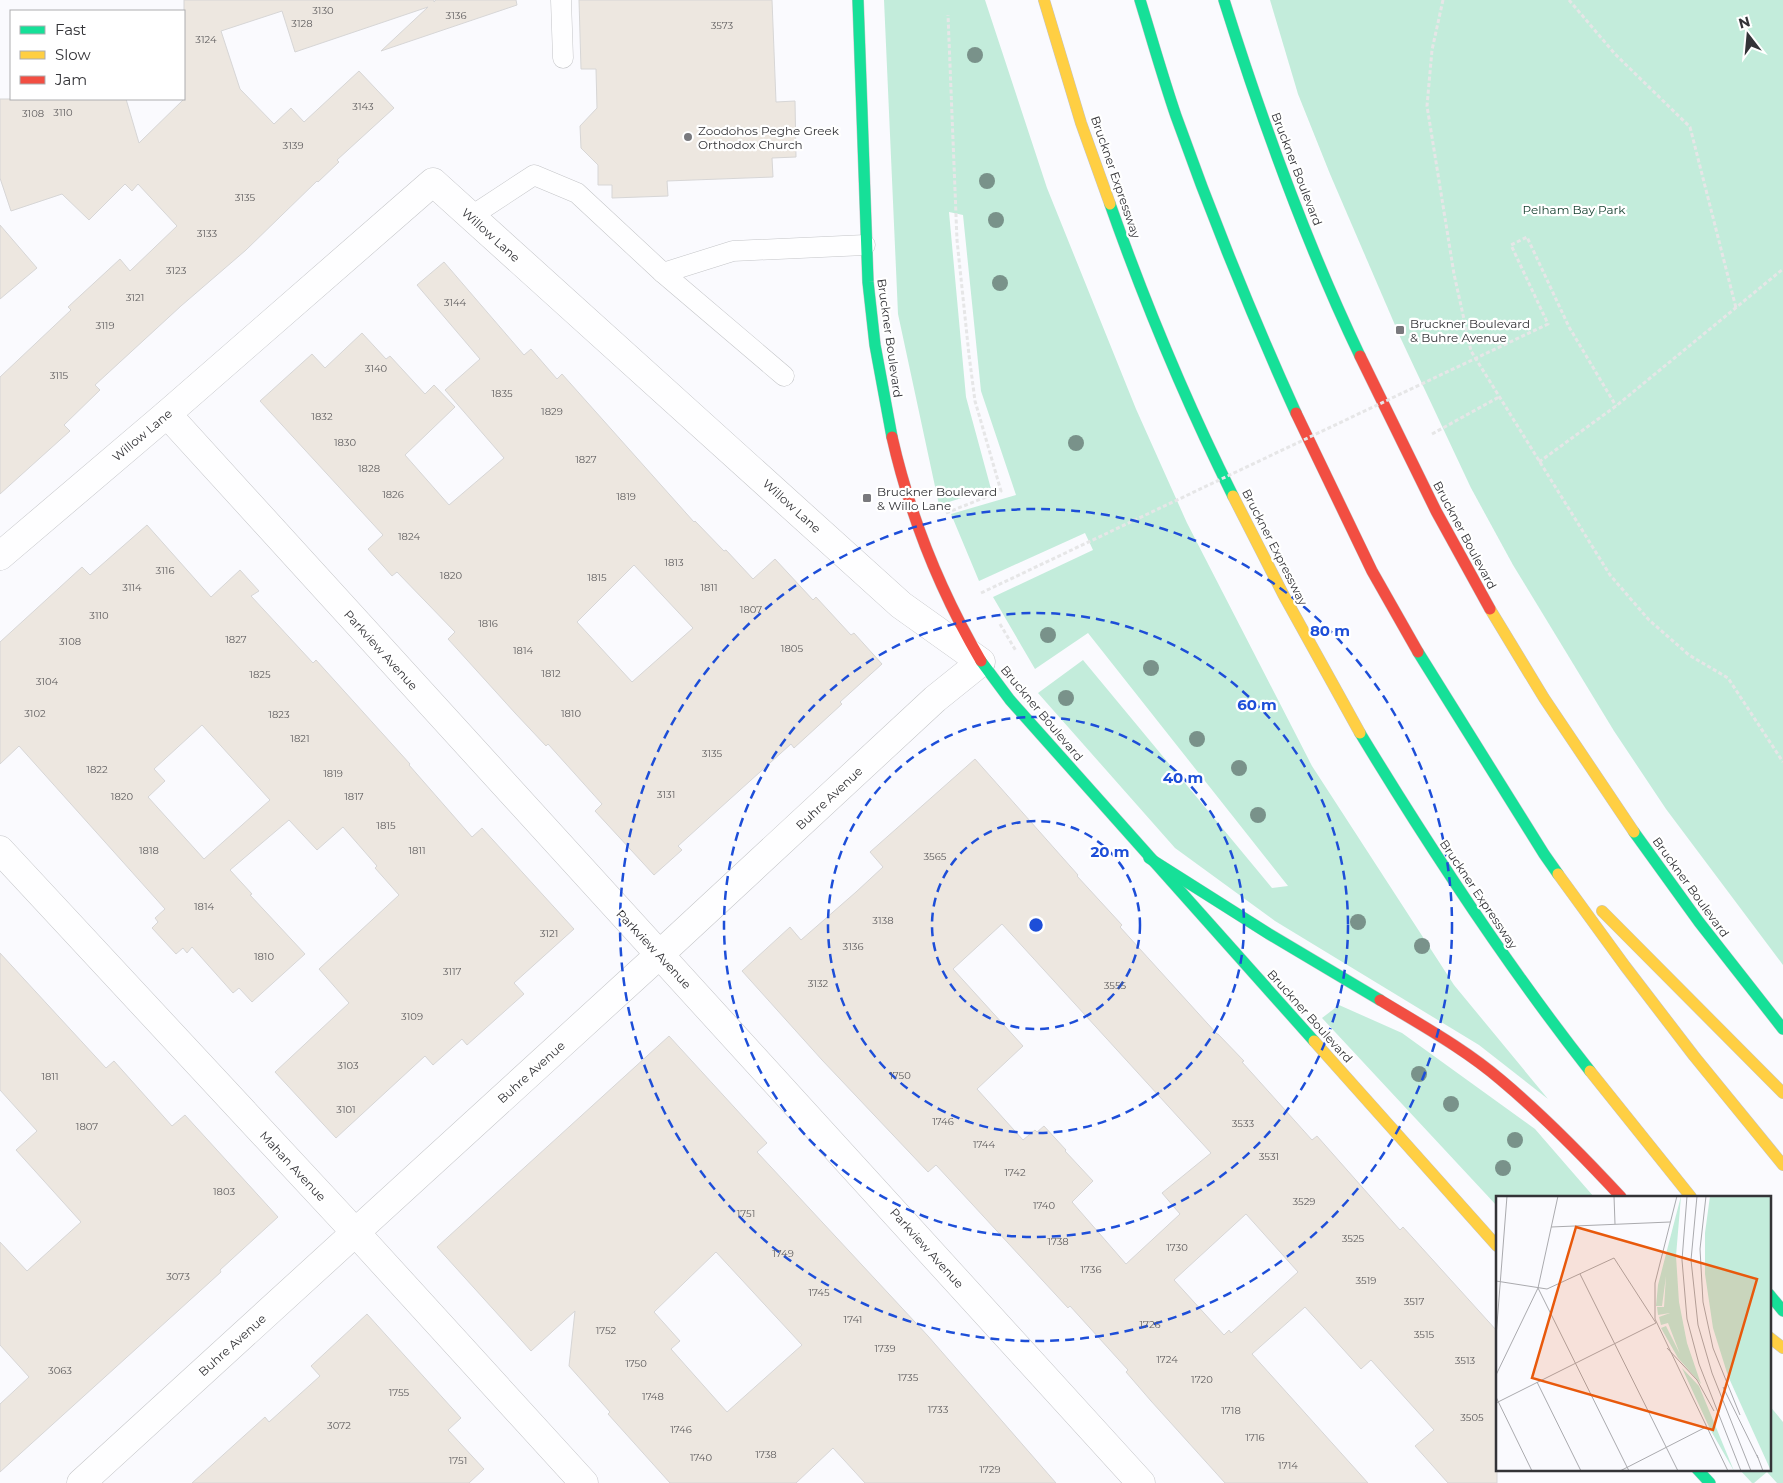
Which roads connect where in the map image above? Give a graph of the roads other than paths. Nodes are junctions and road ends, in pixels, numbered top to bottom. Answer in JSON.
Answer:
{"nodes":[{"id":1,"x":561,"y":0,"type":"edge"},
{"id":2,"x":858,"y":0,"type":"edge"},
{"id":3,"x":1044,"y":0,"type":"edge"},
{"id":4,"x":1140,"y":0,"type":"edge"},
{"id":5,"x":1224,"y":0,"type":"edge"},
{"id":6,"x":563,"y":58,"type":"dead end"},
{"id":7,"x":470,"y":217,"type":"junction"},
{"id":8,"x":865,"y":245,"type":"junction"},
{"id":9,"x":663,"y":273,"type":"junction"},
{"id":10,"x":784,"y":376,"type":"dead end"},
{"id":11,"x":167,"y":414,"type":"junction"},
{"id":12,"x":0,"y":556,"type":"edge"},
{"id":13,"x":982,"y":662,"type":"junction"},
{"id":14,"x":0,"y":850,"type":"edge"},
{"id":15,"x":1544,"y":854,"type":"junction"},
{"id":16,"x":1149,"y":858,"type":"junction"},
{"id":17,"x":659,"y":955,"type":"junction"},
{"id":18,"x":1783,"y":1029,"type":"edge"},
{"id":19,"x":1783,"y":1093,"type":"edge"},
{"id":20,"x":1783,"y":1165,"type":"edge"},
{"id":21,"x":1620,"y":1196,"type":"edge"},
{"id":22,"x":1690,"y":1196,"type":"edge"},
{"id":23,"x":356,"y":1233,"type":"junction"},
{"id":24,"x":1496,"y":1245,"type":"edge"},
{"id":25,"x":1770,"y":1295,"type":"edge"},
{"id":26,"x":1783,"y":1311,"type":"edge"},
{"id":27,"x":1770,"y":1338,"type":"edge"},
{"id":28,"x":1783,"y":1348,"type":"edge"},
{"id":29,"x":81,"y":1483,"type":"edge"},
{"id":30,"x":584,"y":1483,"type":"edge"},
{"id":31,"x":1141,"y":1483,"type":"edge"}],
"edges":[{"from":1,"to":6,"type":"lane"},
{"from":2,"to":8,"type":"main road","name":"Bruckner Boulevard"},
{"from":3,"to":22,"type":"main road","name":"Bruckner Expressway"},
{"from":4,"to":15,"type":"main road"},
{"from":5,"to":18,"type":"main road","name":"Bruckner Boulevard"},
{"from":7,"to":9,"type":"lane"},
{"from":7,"to":11,"type":"street","name":"Willow Lane"},
{"from":7,"to":13,"type":"street","name":"Willow Lane"},
{"from":8,"to":9,"type":"lane"},
{"from":8,"to":13,"type":"main road","name":"Bruckner Boulevard"},
{"from":9,"to":10,"type":"lane"},
{"from":11,"to":12,"type":"street","name":"Willow Lane"},
{"from":11,"to":17,"type":"street","name":"Parkview Avenue"},
{"from":13,"to":16,"type":"main road","name":"Bruckner Boulevard"},
{"from":13,"to":17,"type":"street","name":"Buhre Avenue"},
{"from":14,"to":23,"type":"street","name":"Mahan Avenue"},
{"from":15,"to":19,"type":"main road"},
{"from":15,"to":20,"type":"main road"},
{"from":16,"to":21,"type":"main road"},
{"from":16,"to":24,"type":"main road","name":"Bruckner Boulevard"},
{"from":17,"to":23,"type":"street","name":"Buhre Avenue"},
{"from":17,"to":31,"type":"street","name":"Parkview Avenue"},
{"from":23,"to":29,"type":"street","name":"Buhre Avenue"},
{"from":23,"to":30,"type":"street","name":"Mahan Avenue"},
{"from":25,"to":26,"type":"main road"},
{"from":27,"to":28,"type":"main road"}]}
